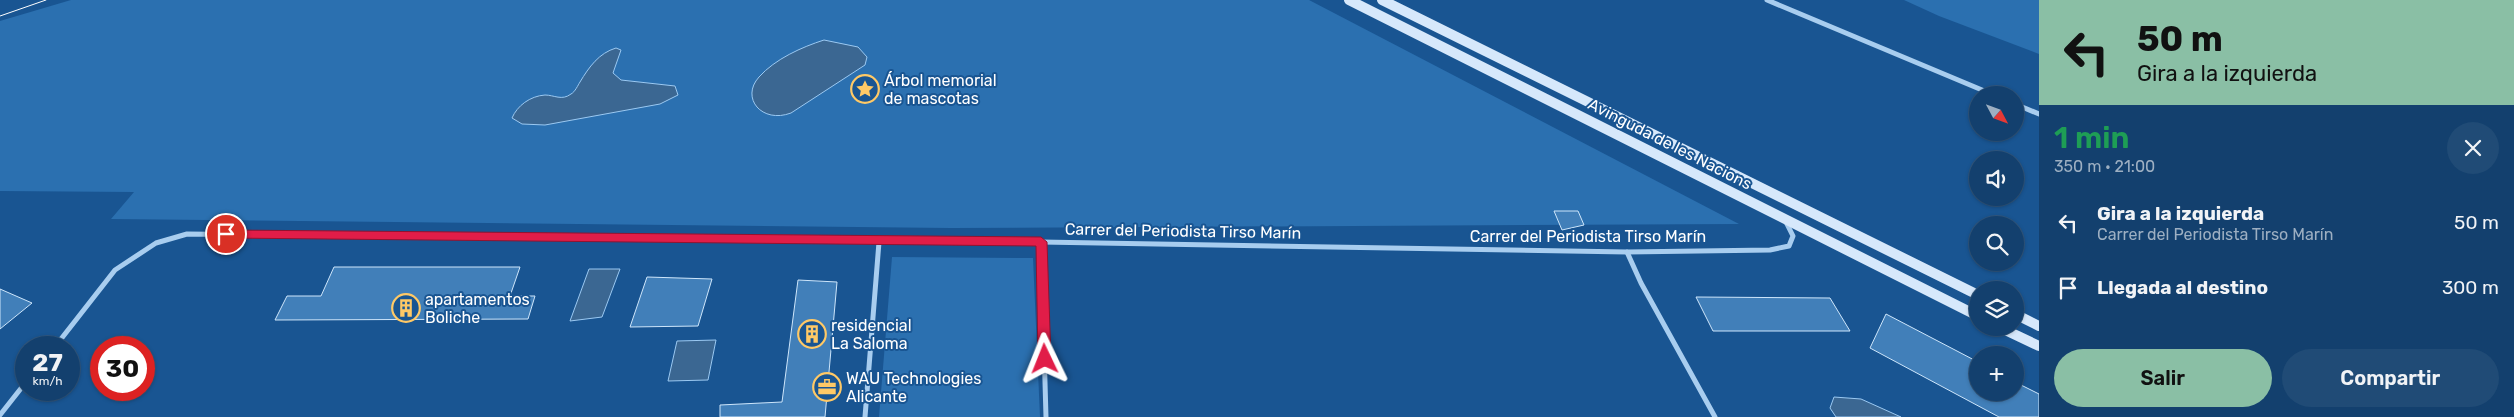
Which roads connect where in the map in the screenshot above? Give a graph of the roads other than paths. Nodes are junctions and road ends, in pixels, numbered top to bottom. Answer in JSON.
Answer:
{"nodes":[{"id":1,"x":1349,"y":0,"type":"edge"},
{"id":2,"x":1382,"y":0,"type":"edge"},
{"id":3,"x":1767,"y":0,"type":"edge"},
{"id":4,"x":1972,"y":86,"type":"edge"},
{"id":5,"x":2024,"y":108,"type":"edge"},
{"id":6,"x":2039,"y":114,"type":"edge"},
{"id":7,"x":1785,"y":220,"type":"junction"},
{"id":8,"x":879,"y":242,"type":"junction"},
{"id":9,"x":1041,"y":242,"type":"junction"},
{"id":10,"x":1628,"y":252,"type":"junction"},
{"id":11,"x":1969,"y":291,"type":"edge"},
{"id":12,"x":1969,"y":312,"type":"edge"},
{"id":13,"x":2024,"y":318,"type":"edge"},
{"id":14,"x":2039,"y":326,"type":"edge"},
{"id":15,"x":63,"y":336,"type":"edge"},
{"id":16,"x":2018,"y":336,"type":"edge"},
{"id":17,"x":2039,"y":346,"type":"edge"},
{"id":18,"x":15,"y":396,"type":"edge"},
{"id":19,"x":0,"y":415,"type":"edge"},
{"id":20,"x":865,"y":417,"type":"edge"},
{"id":21,"x":1046,"y":417,"type":"edge"},
{"id":22,"x":1715,"y":417,"type":"edge"}],
"edges":[{"from":1,"to":7,"type":"street","name":"Avinguda de les Nacions"},
{"from":2,"to":11,"type":"street","name":"Avinguda de les Nacions"},
{"from":3,"to":4,"type":"street"},
{"from":5,"to":6,"type":"street"},
{"from":7,"to":10,"type":"street","name":"Carrer del Periodista Tirso Marín"},
{"from":7,"to":12,"type":"street","name":"Avinguda de les Nacions"},
{"from":8,"to":9,"type":"street","name":"Carrer del Periodista Tirso Marín"},
{"from":8,"to":15,"type":"street","name":"Carrer del Periodista Tirso Marín"},
{"from":8,"to":20,"type":"street"},
{"from":9,"to":10,"type":"street","name":"Carrer del Periodista Tirso Marín"},
{"from":9,"to":21,"type":"street"},
{"from":10,"to":22,"type":"street"},
{"from":13,"to":14,"type":"street"},
{"from":16,"to":17,"type":"street"},
{"from":18,"to":19,"type":"street"}]}
